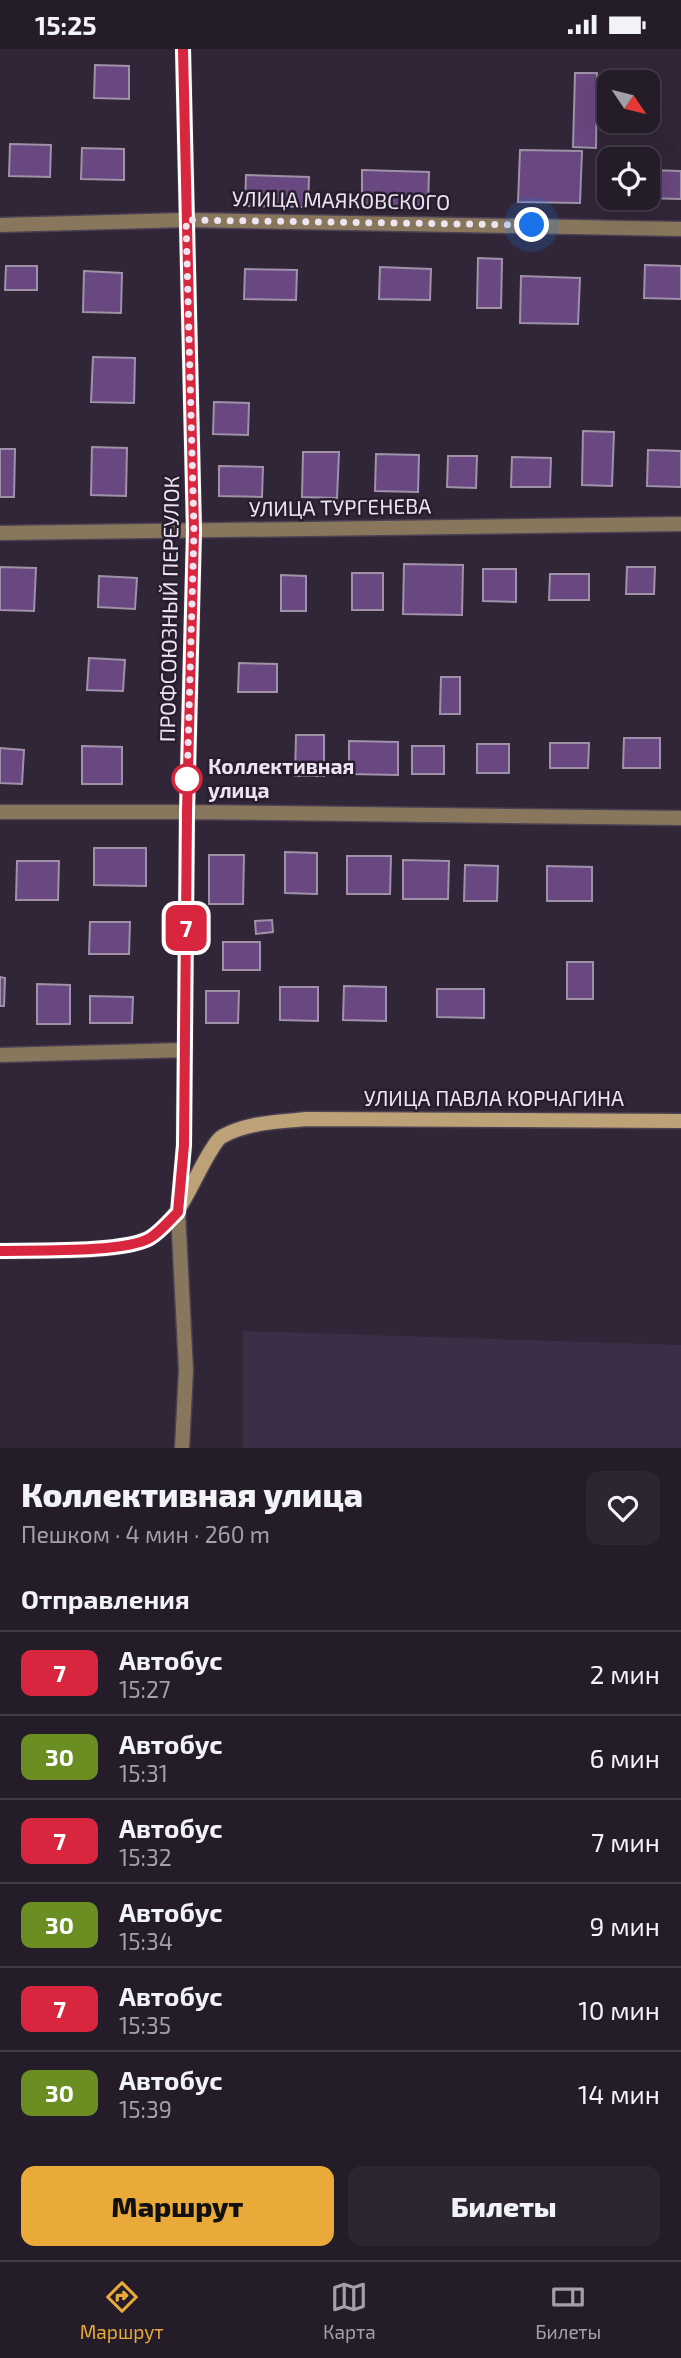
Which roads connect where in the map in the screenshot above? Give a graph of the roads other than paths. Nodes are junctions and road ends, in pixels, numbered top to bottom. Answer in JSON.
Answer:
{"nodes":[{"id":1,"x":183,"y":49,"type":"edge"},
{"id":2,"x":186,"y":220,"type":"junction"},
{"id":3,"x":0,"y":225,"type":"edge"},
{"id":4,"x":681,"y":229,"type":"edge"},
{"id":5,"x":681,"y":523,"type":"edge"},
{"id":6,"x":194,"y":531,"type":"junction"},
{"id":7,"x":0,"y":533,"type":"edge"},
{"id":8,"x":0,"y":812,"type":"edge"},
{"id":9,"x":187,"y":812,"type":"junction"},
{"id":10,"x":681,"y":818,"type":"edge"},
{"id":11,"x":185,"y":1050,"type":"junction"},
{"id":12,"x":0,"y":1055,"type":"edge"},
{"id":13,"x":681,"y":1121,"type":"edge"},
{"id":14,"x":178,"y":1212,"type":"junction"},
{"id":15,"x":0,"y":1251,"type":"edge"},
{"id":16,"x":182,"y":1448,"type":"edge"}],
"edges":[{"from":1,"to":2,"type":"street","name":"ПРОФСОЮЗНЫЙ ПЕРЕУЛОК"},
{"from":2,"to":3,"type":"street","name":"УЛИЦА МАЯКОВСКОГО"},
{"from":2,"to":4,"type":"street","name":"УЛИЦА МАЯКОВСКОГО"},
{"from":2,"to":6,"type":"street","name":"ПРОФСОЮЗНЫЙ ПЕРЕУЛОК"},
{"from":5,"to":6,"type":"street","name":"УЛИЦА ТУРГЕНЕВА"},
{"from":6,"to":7,"type":"street","name":"УЛИЦА ТУРГЕНЕВА"},
{"from":6,"to":9,"type":"street","name":"ПРОФСОЮЗНЫЙ ПЕРЕУЛОК"},
{"from":8,"to":9,"type":"street"},
{"from":9,"to":10,"type":"street"},
{"from":9,"to":11,"type":"street","name":"ПРОФСОЮЗНЫЙ ПЕРЕУЛОК"},
{"from":11,"to":12,"type":"street"},
{"from":11,"to":14,"type":"street","name":"ПРОФСОЮЗНЫЙ ПЕРЕУЛОК"},
{"from":13,"to":14,"type":"street","name":"УЛИЦА ПАВЛА КОРЧАГИНА"},
{"from":14,"to":15,"type":"street"},
{"from":14,"to":16,"type":"street","name":"ПРОФСОЮЗНЫЙ ПЕРЕУЛОК"}]}
